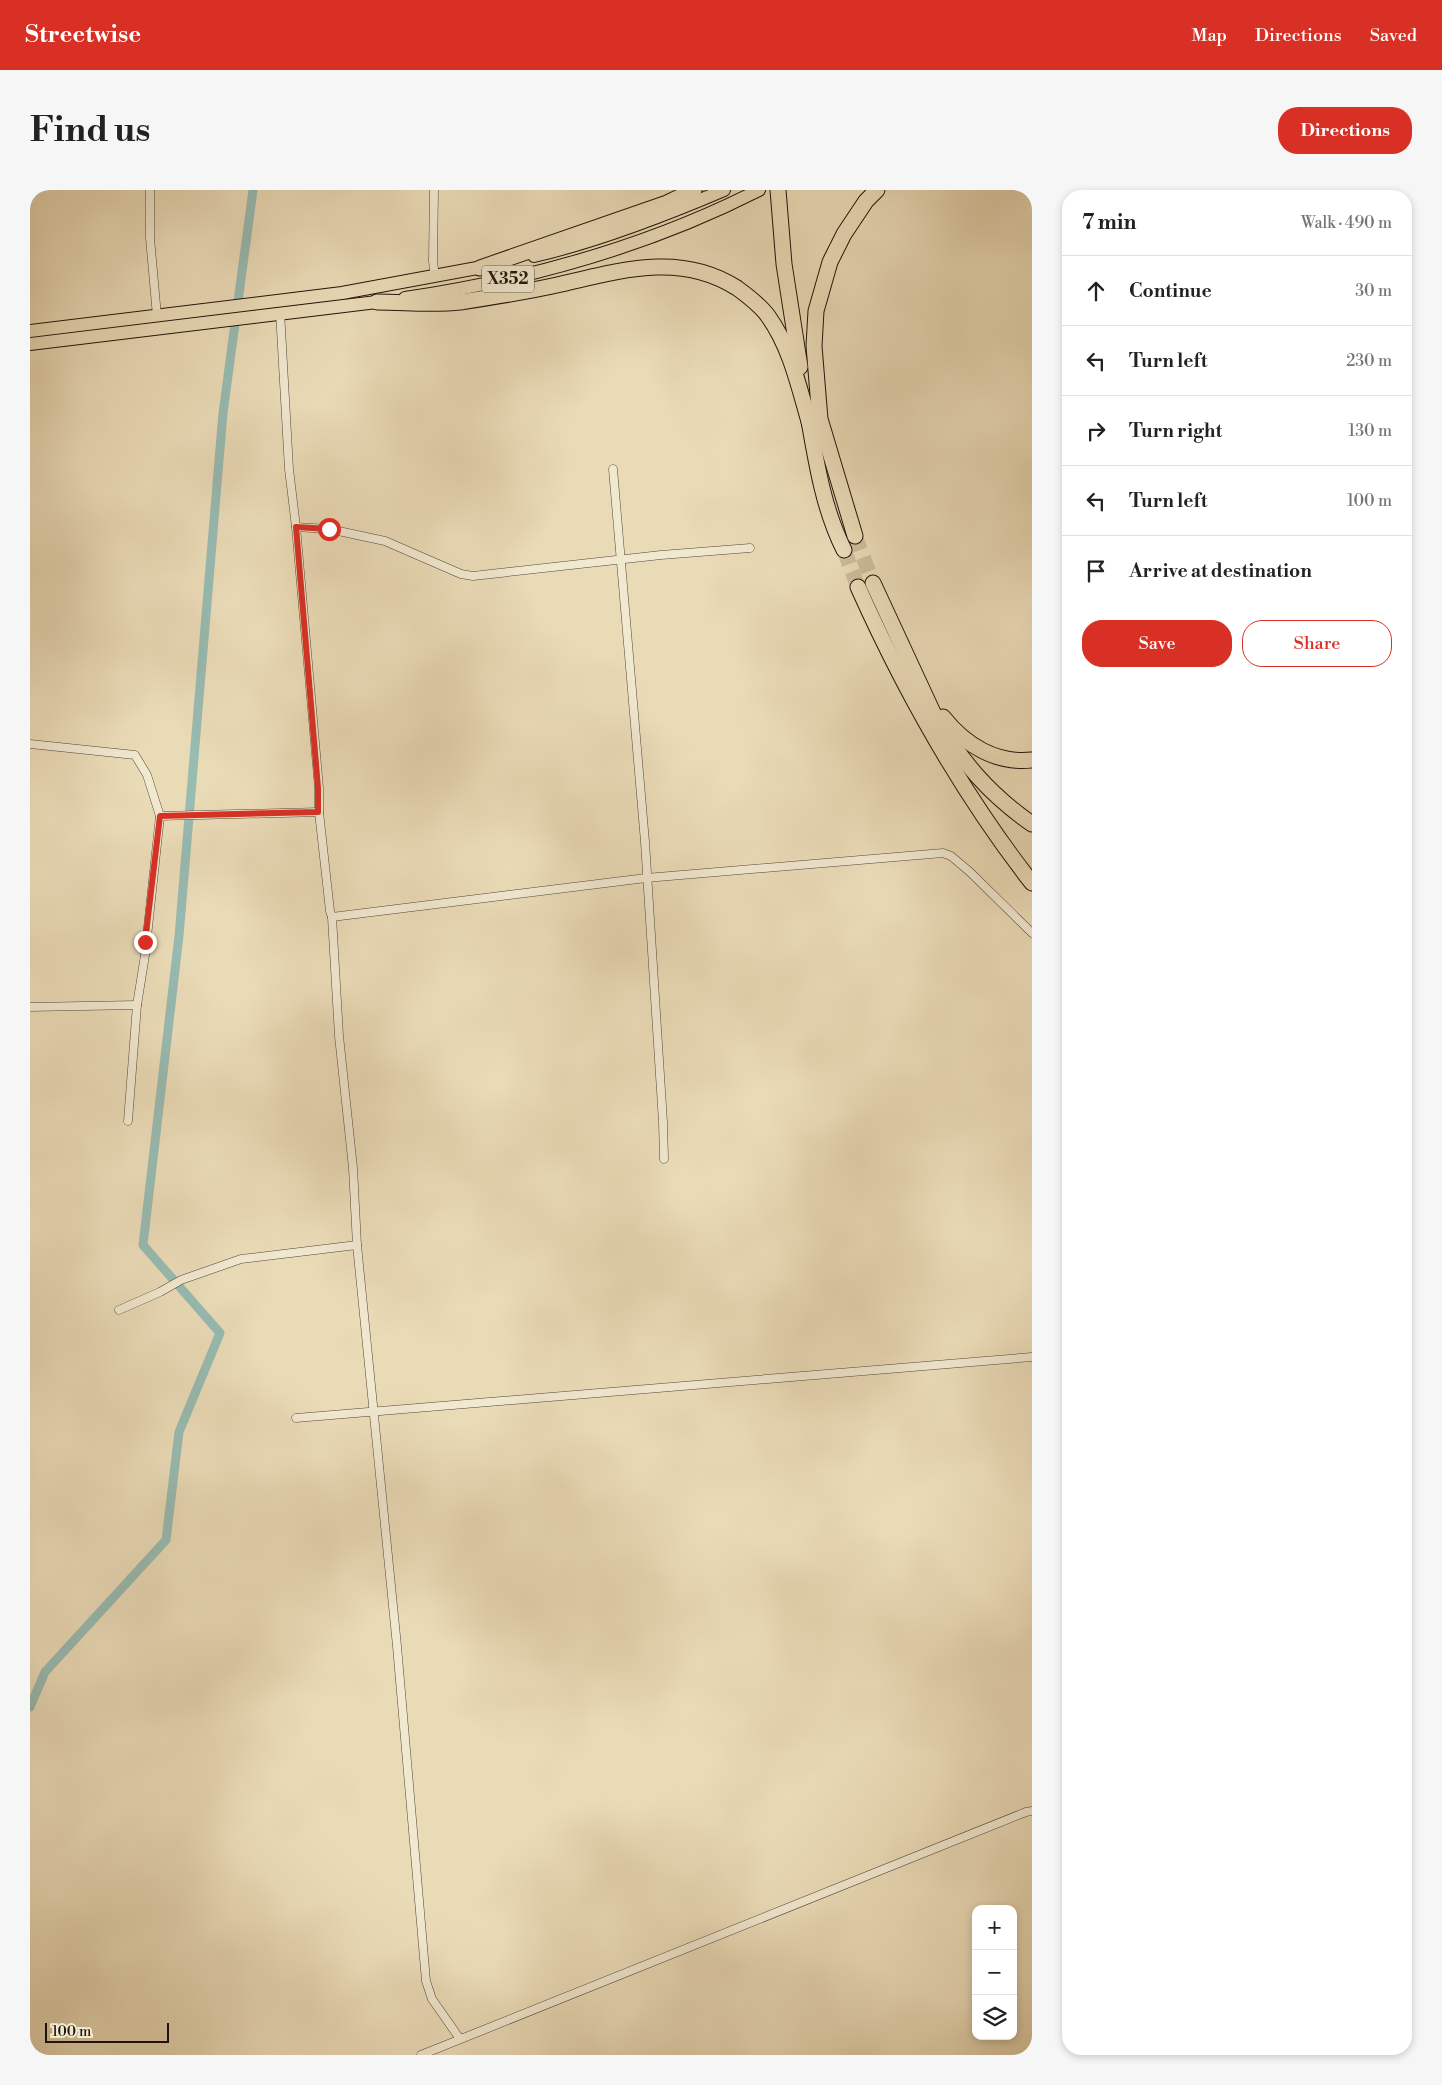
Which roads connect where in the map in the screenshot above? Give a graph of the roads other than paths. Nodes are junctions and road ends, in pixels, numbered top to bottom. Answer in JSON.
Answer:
{"nodes":[{"id":1,"x":150,"y":190,"type":"edge"},
{"id":2,"x":434,"y":190,"type":"edge"},
{"id":3,"x":694,"y":190,"type":"edge"},
{"id":4,"x":724,"y":190,"type":"edge"},
{"id":5,"x":759,"y":190,"type":"edge"},
{"id":6,"x":778,"y":190,"type":"edge"},
{"id":7,"x":786,"y":190,"type":"edge"},
{"id":8,"x":877,"y":190,"type":"edge"},
{"id":9,"x":480,"y":268,"type":"junction"},
{"id":10,"x":435,"y":277,"type":"junction"},
{"id":11,"x":377,"y":302,"type":"junction"},
{"id":12,"x":793,"y":303,"type":"junction"},
{"id":13,"x":244,"y":311,"type":"junction"},
{"id":14,"x":280,"y":312,"type":"junction"},
{"id":15,"x":221,"y":314,"type":"junction"},
{"id":16,"x":157,"y":316,"type":"junction"},
{"id":17,"x":30,"y":331,"type":"edge"},
{"id":18,"x":30,"y":344,"type":"edge"},
{"id":19,"x":815,"y":422,"type":"junction"},
{"id":20,"x":613,"y":469,"type":"dead end"},
{"id":21,"x":296,"y":527,"type":"junction"},
{"id":22,"x":855,"y":536,"type":"tunnel mouth"},
{"id":23,"x":750,"y":548,"type":"dead end"},
{"id":24,"x":844,"y":550,"type":"tunnel mouth"},
{"id":25,"x":620,"y":560,"type":"junction"},
{"id":26,"x":866,"y":585,"type":"tunnel mouth"},
{"id":27,"x":917,"y":693,"type":"junction"},
{"id":28,"x":30,"y":744,"type":"edge"},
{"id":29,"x":1032,"y":760,"type":"edge"},
{"id":30,"x":318,"y":812,"type":"junction"},
{"id":31,"x":160,"y":816,"type":"junction"},
{"id":32,"x":1032,"y":824,"type":"edge"},
{"id":33,"x":1032,"y":833,"type":"edge"},
{"id":34,"x":646,"y":878,"type":"junction"},
{"id":35,"x":1032,"y":883,"type":"edge"},
{"id":36,"x":332,"y":917,"type":"junction"},
{"id":37,"x":1032,"y":933,"type":"edge"},
{"id":38,"x":137,"y":1005,"type":"junction"},
{"id":39,"x":30,"y":1007,"type":"edge"},
{"id":40,"x":128,"y":1121,"type":"dead end"},
{"id":41,"x":664,"y":1159,"type":"dead end"},
{"id":42,"x":358,"y":1245,"type":"junction"},
{"id":43,"x":119,"y":1310,"type":"dead end"},
{"id":44,"x":1032,"y":1357,"type":"edge"},
{"id":45,"x":374,"y":1412,"type":"junction"},
{"id":46,"x":296,"y":1418,"type":"dead end"},
{"id":47,"x":1032,"y":1811,"type":"edge"},
{"id":48,"x":460,"y":2039,"type":"junction"},
{"id":49,"x":421,"y":2055,"type":"edge"}],
"edges":[{"from":1,"to":16,"type":"street"},
{"from":2,"to":10,"type":"street"},
{"from":3,"to":9,"type":"highway"},
{"from":4,"to":9,"type":"main road","number":"X352"},
{"from":5,"to":11,"type":"main road","number":"X352"},
{"from":6,"to":12,"type":"highway"},
{"from":7,"to":12,"type":"highway"},
{"from":8,"to":19,"type":"highway"},
{"from":9,"to":10,"type":"main road","number":"X352"},
{"from":10,"to":13,"type":"main road","number":"X352"},
{"from":11,"to":14,"type":"main road","number":"X352"},
{"from":11,"to":19,"type":"highway"},
{"from":12,"to":19,"type":"highway"},
{"from":13,"to":14,"type":"main road","number":"X352"},
{"from":13,"to":15,"type":"main road","number":"X352"},
{"from":14,"to":21,"type":"street"},
{"from":15,"to":16,"type":"main road","number":"X352"},
{"from":15,"to":18,"type":"main road","number":"X352"},
{"from":16,"to":17,"type":"main road","number":"X352"},
{"from":19,"to":22,"type":"highway"},
{"from":19,"to":24,"type":"highway"},
{"from":20,"to":25,"type":"street"},
{"from":21,"to":25,"type":"street"},
{"from":21,"to":30,"type":"street"},
{"from":23,"to":25,"type":"street"},
{"from":25,"to":34,"type":"street"},
{"from":26,"to":27,"type":"highway"},
{"from":27,"to":29,"type":"highway"},
{"from":27,"to":32,"type":"highway"},
{"from":27,"to":33,"type":"highway"},
{"from":27,"to":35,"type":"highway"},
{"from":28,"to":31,"type":"street"},
{"from":30,"to":31,"type":"street"},
{"from":30,"to":36,"type":"street"},
{"from":31,"to":38,"type":"street"},
{"from":34,"to":36,"type":"street"},
{"from":34,"to":37,"type":"street"},
{"from":34,"to":41,"type":"street"},
{"from":36,"to":42,"type":"street"},
{"from":38,"to":39,"type":"street"},
{"from":38,"to":40,"type":"street"},
{"from":42,"to":43,"type":"street"},
{"from":42,"to":45,"type":"street"},
{"from":44,"to":45,"type":"street"},
{"from":45,"to":46,"type":"street"},
{"from":45,"to":48,"type":"street"},
{"from":47,"to":48,"type":"street"},
{"from":48,"to":49,"type":"street"}]}
